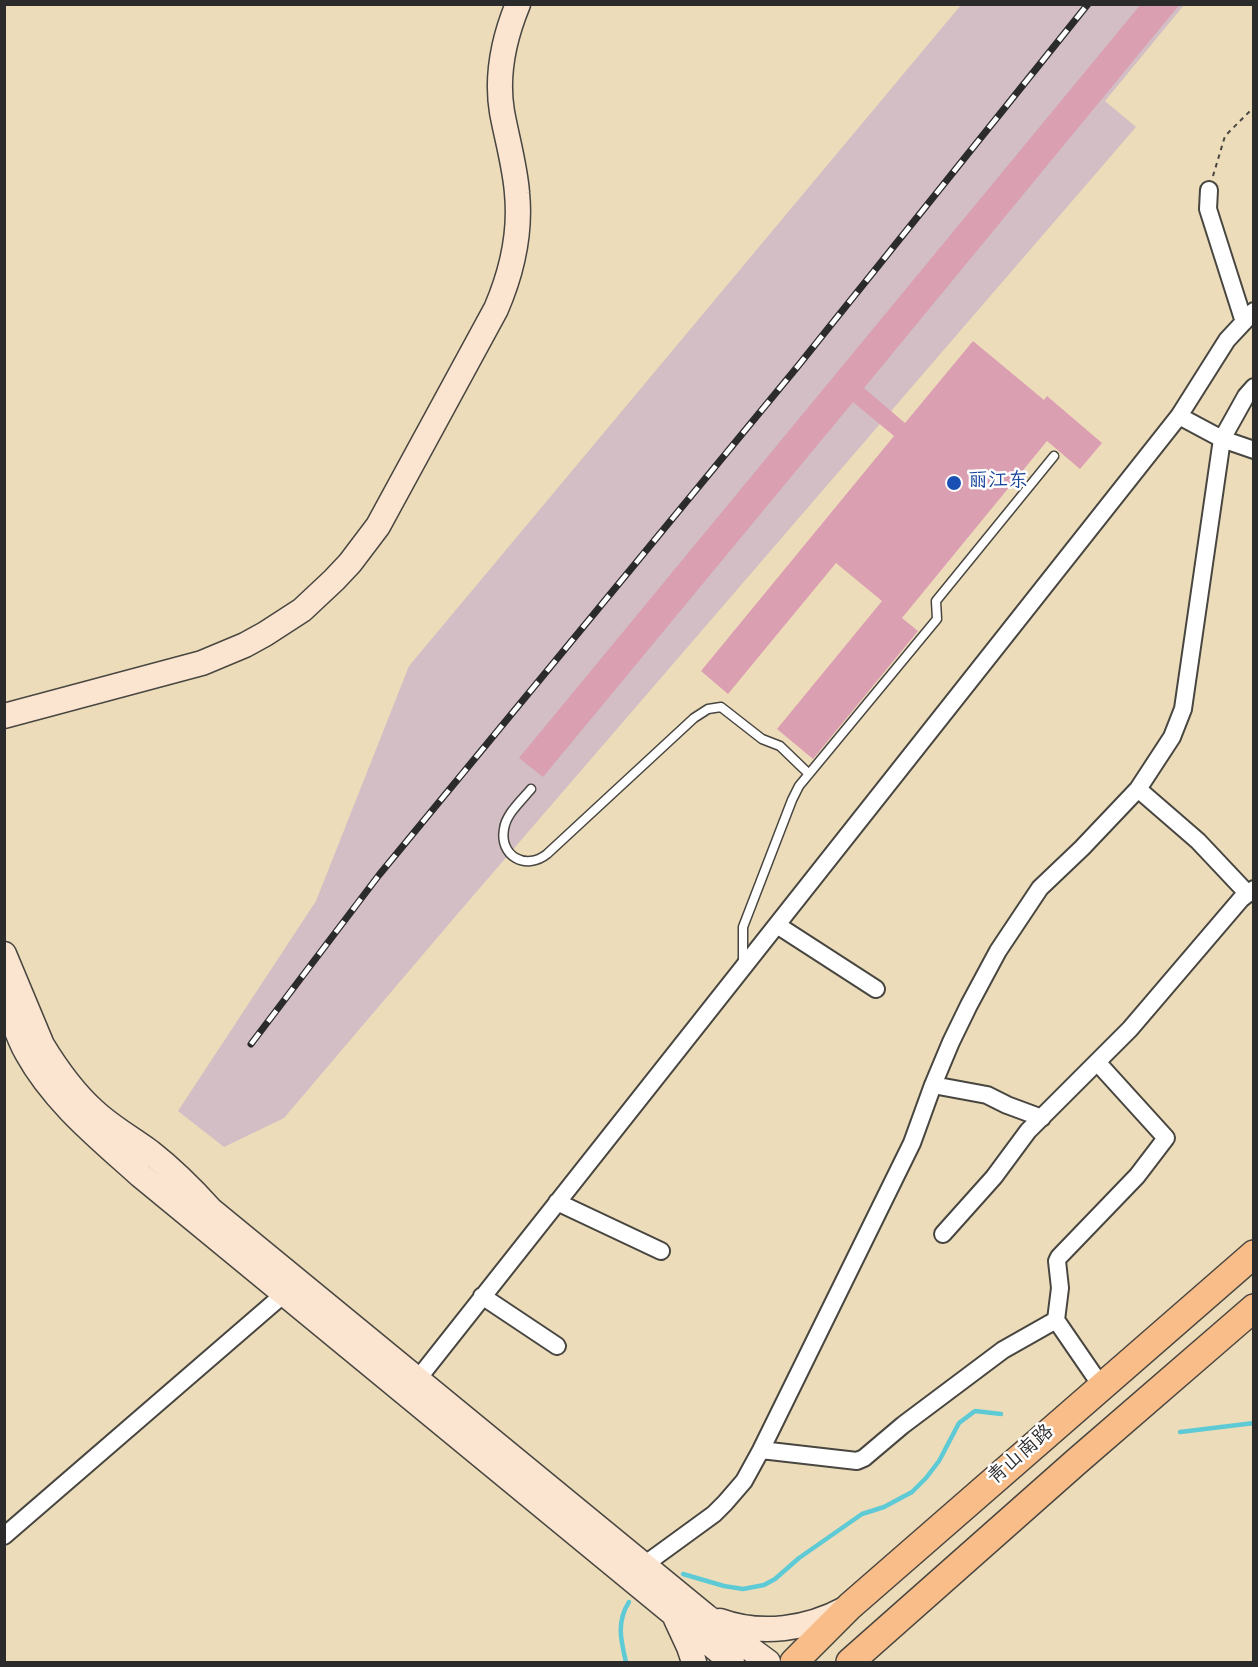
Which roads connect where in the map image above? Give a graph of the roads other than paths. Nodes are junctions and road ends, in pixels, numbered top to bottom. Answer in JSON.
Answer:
{"nodes":[{"id":1,"x":502,"y":4,"type":"edge"},
{"id":2,"x":518,"y":4,"type":"edge"},
{"id":3,"x":1209,"y":190,"type":"road end"},
{"id":4,"x":1249,"y":317,"type":"edge"},
{"id":5,"x":1254,"y":387,"type":"edge"},
{"id":6,"x":1179,"y":416,"type":"junction"},
{"id":7,"x":1222,"y":439,"type":"junction"},
{"id":8,"x":1254,"y":450,"type":"edge"},
{"id":9,"x":1054,"y":456,"type":"dead end"},
{"id":10,"x":4,"y":698,"type":"edge"},
{"id":11,"x":4,"y":716,"type":"edge"},
{"id":12,"x":809,"y":774,"type":"junction"},
{"id":13,"x":531,"y":789,"type":"dead end"},
{"id":14,"x":1138,"y":789,"type":"junction"},
{"id":15,"x":1251,"y":892,"type":"edge"},
{"id":16,"x":777,"y":925,"type":"junction"},
{"id":17,"x":4,"y":954,"type":"edge"},
{"id":18,"x":743,"y":968,"type":"junction"},
{"id":19,"x":876,"y":989,"type":"dead end"},
{"id":20,"x":4,"y":997,"type":"edge"},
{"id":21,"x":1097,"y":1062,"type":"junction"},
{"id":22,"x":933,"y":1085,"type":"junction"},
{"id":23,"x":1042,"y":1118,"type":"junction"},
{"id":24,"x":557,"y":1202,"type":"junction"},
{"id":25,"x":943,"y":1234,"type":"dead end"},
{"id":26,"x":661,"y":1251,"type":"dead end"},
{"id":27,"x":1254,"y":1254,"type":"edge"},
{"id":28,"x":284,"y":1294,"type":"junction"},
{"id":29,"x":483,"y":1296,"type":"junction"},
{"id":30,"x":1254,"y":1308,"type":"edge"},
{"id":31,"x":1056,"y":1320,"type":"junction"},
{"id":32,"x":557,"y":1346,"type":"dead end"},
{"id":33,"x":417,"y":1380,"type":"junction"},
{"id":34,"x":1102,"y":1387,"type":"junction"},
{"id":35,"x":761,"y":1450,"type":"junction"},
{"id":36,"x":4,"y":1536,"type":"edge"},
{"id":37,"x":644,"y":1565,"type":"junction"},
{"id":38,"x":850,"y":1606,"type":"junction"},
{"id":39,"x":671,"y":1612,"type":"junction"},
{"id":40,"x":707,"y":1617,"type":"junction"},
{"id":41,"x":884,"y":1632,"type":"junction"},
{"id":42,"x":694,"y":1662,"type":"edge"},
{"id":43,"x":732,"y":1662,"type":"edge"},
{"id":44,"x":768,"y":1662,"type":"edge"},
{"id":45,"x":794,"y":1662,"type":"edge"},
{"id":46,"x":850,"y":1662,"type":"edge"},
{"id":47,"x":872,"y":1662,"type":"edge"}],
"edges":[{"from":1,"to":10,"type":"street"},
{"from":2,"to":11,"type":"street"},
{"from":3,"to":4,"type":"street"},
{"from":4,"to":6,"type":"street"},
{"from":5,"to":7,"type":"street"},
{"from":6,"to":7,"type":"street"},
{"from":6,"to":16,"type":"street"},
{"from":7,"to":8,"type":"street"},
{"from":7,"to":14,"type":"street"},
{"from":9,"to":12,"type":"lane"},
{"from":12,"to":13,"type":"lane"},
{"from":12,"to":18,"type":"lane"},
{"from":14,"to":15,"type":"street"},
{"from":14,"to":22,"type":"street"},
{"from":15,"to":21,"type":"street"},
{"from":16,"to":18,"type":"street"},
{"from":16,"to":19,"type":"street"},
{"from":17,"to":33,"type":"street"},
{"from":18,"to":24,"type":"street"},
{"from":20,"to":28,"type":"street"},
{"from":21,"to":23,"type":"street"},
{"from":21,"to":31,"type":"street"},
{"from":22,"to":23,"type":"street"},
{"from":22,"to":35,"type":"street"},
{"from":23,"to":25,"type":"street"},
{"from":24,"to":26,"type":"street"},
{"from":24,"to":29,"type":"street"},
{"from":27,"to":34,"type":"main road","name":"青山南路"},
{"from":28,"to":36,"type":"street"},
{"from":28,"to":39,"type":"street"},
{"from":29,"to":32,"type":"street"},
{"from":29,"to":33,"type":"street"},
{"from":30,"to":41,"type":"main road","name":"青山南路"},
{"from":31,"to":34,"type":"street"},
{"from":31,"to":35,"type":"street"},
{"from":33,"to":37,"type":"street"},
{"from":34,"to":38,"type":"main road","name":"青山南路"},
{"from":35,"to":37,"type":"street"},
{"from":37,"to":40,"type":"street"},
{"from":38,"to":40,"type":"street"},
{"from":38,"to":45,"type":"main road","name":"青山南路"},
{"from":39,"to":42,"type":"street"},
{"from":39,"to":43,"type":"street"},
{"from":40,"to":44,"type":"street"},
{"from":41,"to":46,"type":"main road","name":"青山南路"},
{"from":41,"to":47,"type":"main road"}]}
